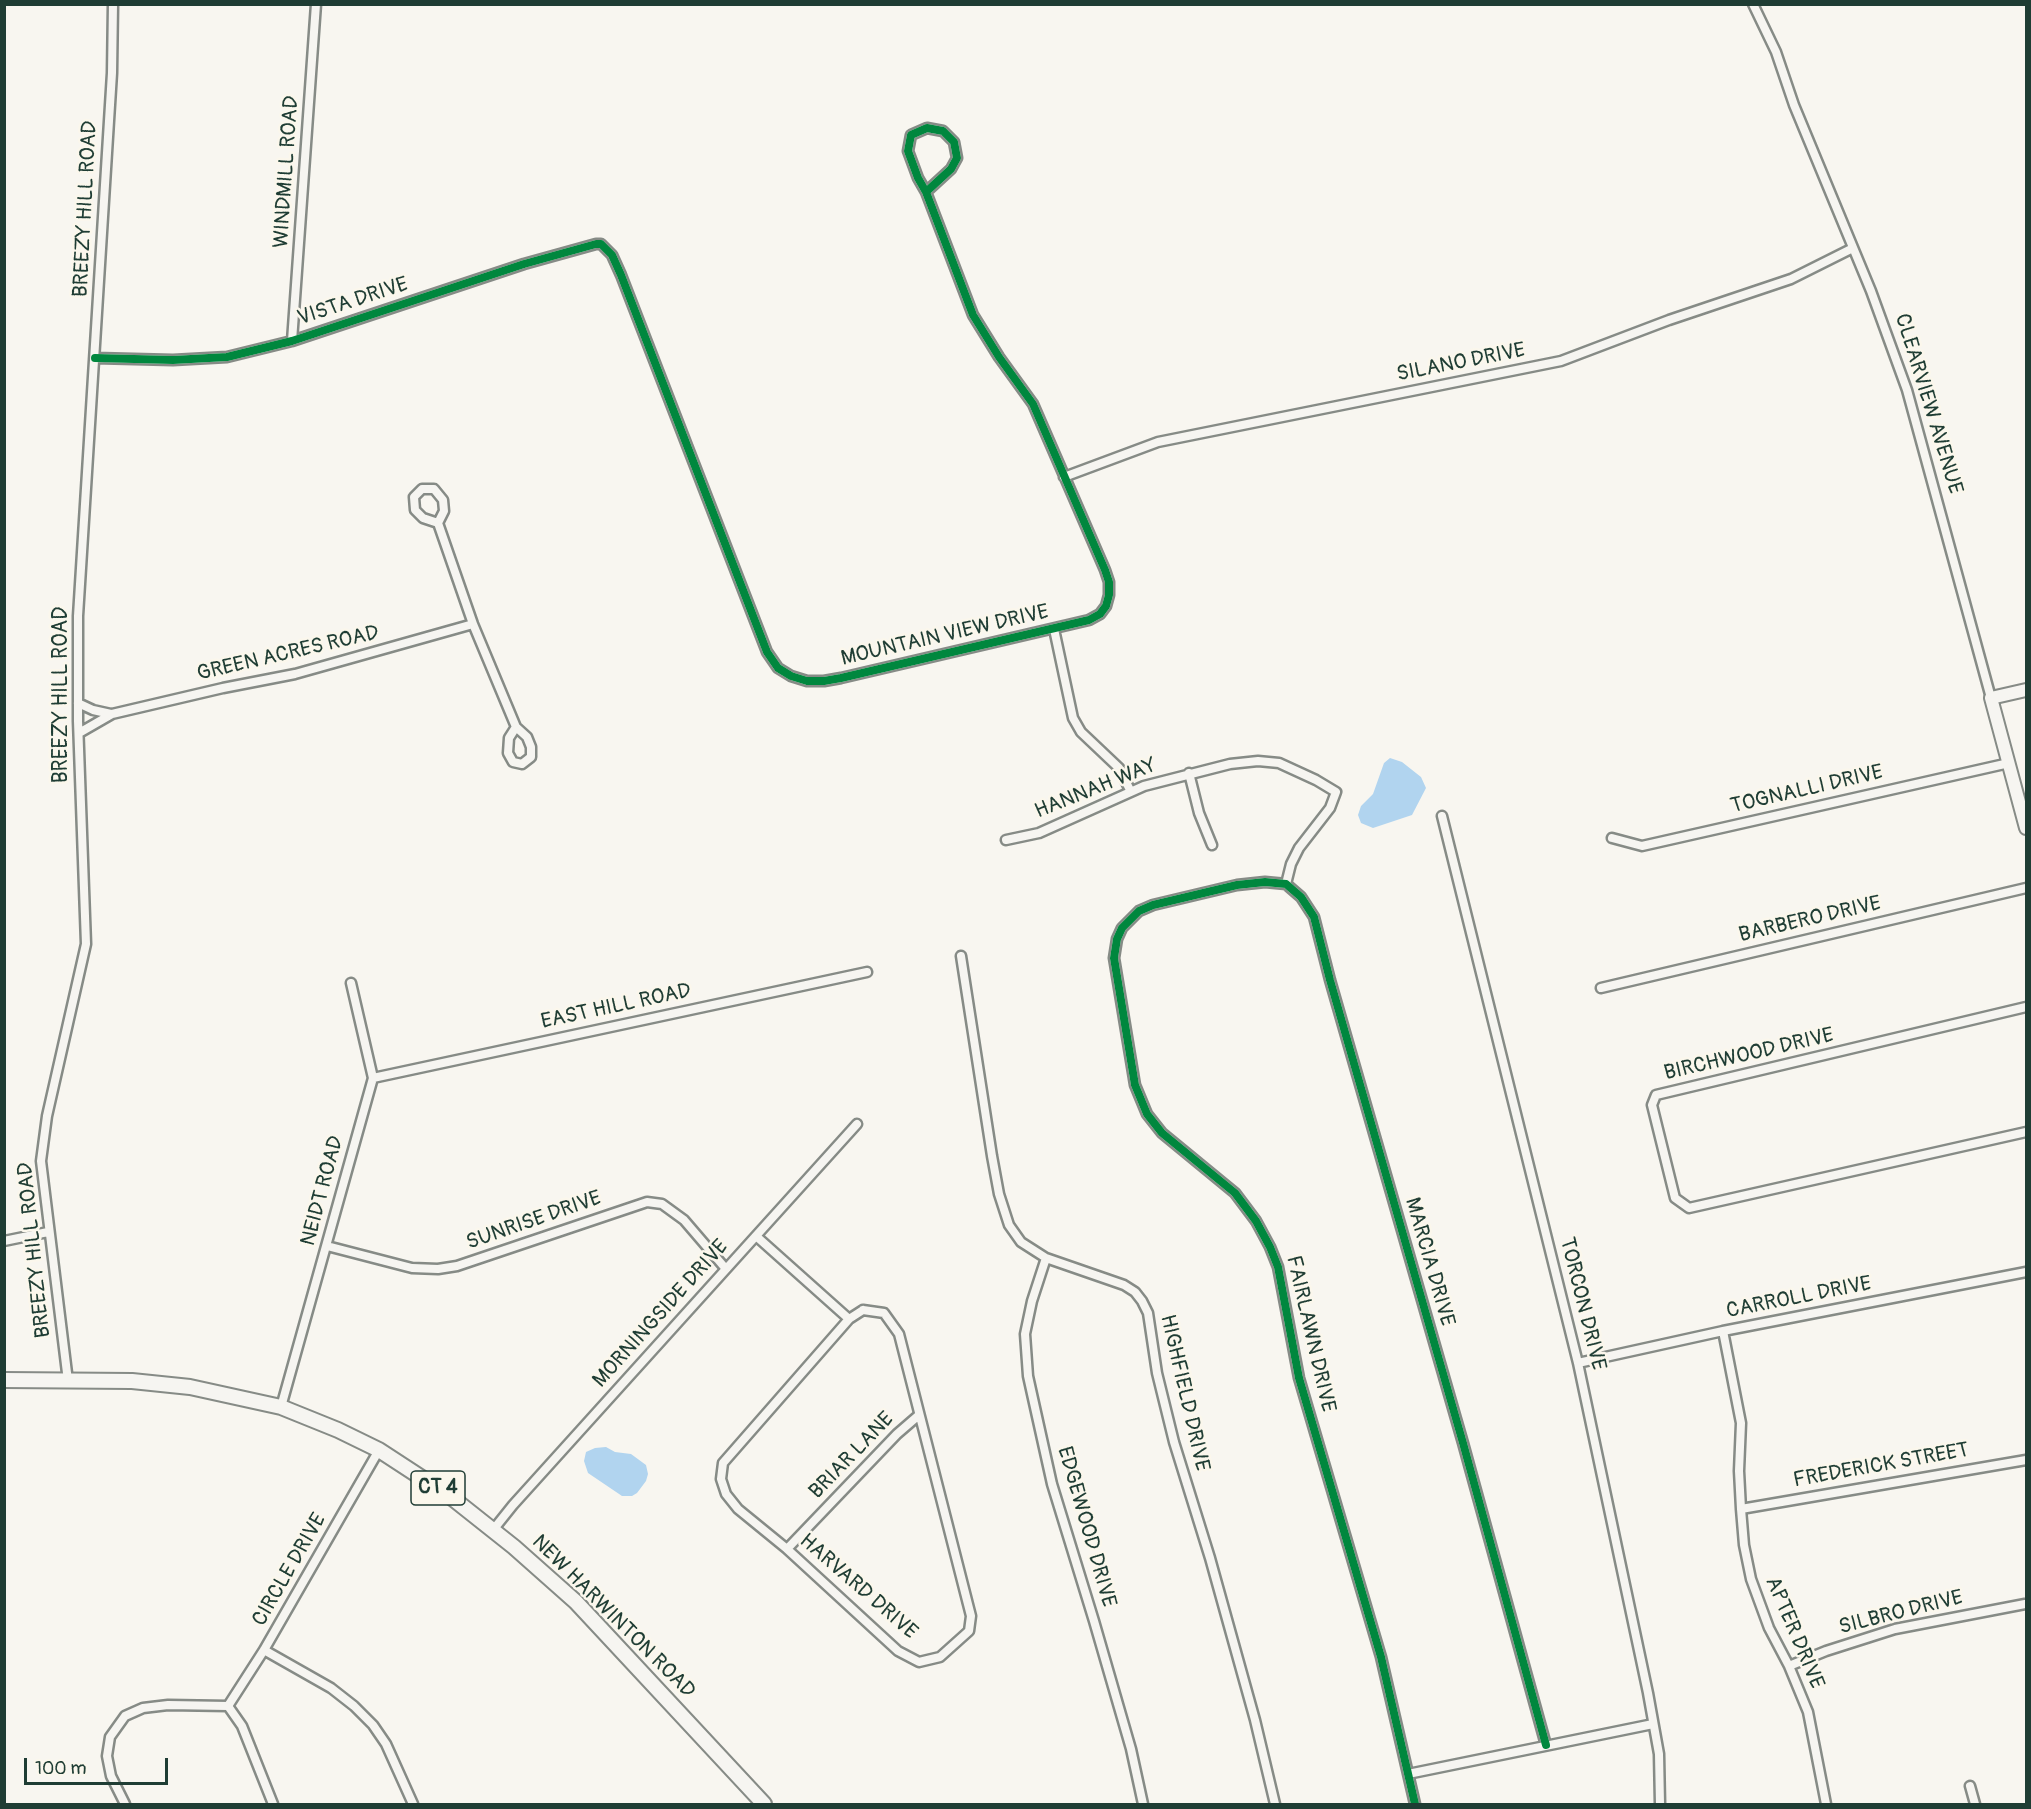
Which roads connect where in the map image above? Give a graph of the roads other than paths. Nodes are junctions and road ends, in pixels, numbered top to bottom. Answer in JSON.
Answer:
{"nodes":[{"id":1,"x":113,"y":4,"type":"edge"},
{"id":2,"x":316,"y":4,"type":"edge"},
{"id":3,"x":1753,"y":4,"type":"edge"},
{"id":4,"x":927,"y":192,"type":"junction"},
{"id":5,"x":1853,"y":248,"type":"junction"},
{"id":6,"x":612,"y":255,"type":"joint"},
{"id":7,"x":292,"y":341,"type":"junction"},
{"id":8,"x":95,"y":358,"type":"junction"},
{"id":9,"x":1064,"y":477,"type":"junction"},
{"id":10,"x":438,"y":523,"type":"dead end"},
{"id":11,"x":472,"y":624,"type":"junction"},
{"id":12,"x":1054,"y":629,"type":"junction"},
{"id":13,"x":2026,"y":690,"type":"edge"},
{"id":14,"x":1992,"y":698,"type":"junction"},
{"id":15,"x":78,"y":703,"type":"junction"},
{"id":16,"x":112,"y":714,"type":"junction"},
{"id":17,"x":516,"y":727,"type":"dead end"},
{"id":18,"x":79,"y":733,"type":"junction"},
{"id":19,"x":2009,"y":763,"type":"junction"},
{"id":20,"x":1189,"y":773,"type":"junction"},
{"id":21,"x":1130,"y":790,"type":"junction"},
{"id":22,"x":1442,"y":816,"type":"dead end"},
{"id":23,"x":2026,"y":827,"type":"edge"},
{"id":24,"x":1612,"y":838,"type":"dead end"},
{"id":25,"x":1006,"y":840,"type":"dead end"},
{"id":26,"x":1212,"y":844,"type":"dead end"},
{"id":27,"x":1286,"y":885,"type":"junction"},
{"id":28,"x":2026,"y":888,"type":"edge"},
{"id":29,"x":961,"y":956,"type":"dead end"},
{"id":30,"x":867,"y":972,"type":"dead end"},
{"id":31,"x":351,"y":983,"type":"dead end"},
{"id":32,"x":1601,"y":988,"type":"dead end"},
{"id":33,"x":2026,"y":1007,"type":"edge"},
{"id":34,"x":373,"y":1078,"type":"junction"},
{"id":35,"x":857,"y":1124,"type":"dead end"},
{"id":36,"x":2026,"y":1132,"type":"edge"},
{"id":37,"x":48,"y":1232,"type":"junction"},
{"id":38,"x":756,"y":1236,"type":"junction"},
{"id":39,"x":4,"y":1241,"type":"edge"},
{"id":40,"x":327,"y":1246,"type":"junction"},
{"id":41,"x":1046,"y":1258,"type":"junction"},
{"id":42,"x":726,"y":1269,"type":"junction"},
{"id":43,"x":2026,"y":1272,"type":"edge"},
{"id":44,"x":849,"y":1319,"type":"junction"},
{"id":45,"x":1723,"y":1331,"type":"junction"},
{"id":46,"x":1578,"y":1363,"type":"junction"},
{"id":47,"x":4,"y":1380,"type":"edge"},
{"id":48,"x":68,"y":1381,"type":"junction"},
{"id":49,"x":281,"y":1407,"type":"junction"},
{"id":50,"x":919,"y":1416,"type":"junction"},
{"id":51,"x":380,"y":1450,"type":"junction"},
{"id":52,"x":2026,"y":1460,"type":"edge"},
{"id":53,"x":1741,"y":1509,"type":"junction"},
{"id":54,"x":492,"y":1530,"type":"junction"},
{"id":55,"x":788,"y":1549,"type":"junction"},
{"id":56,"x":2025,"y":1604,"type":"dead end"},
{"id":57,"x":264,"y":1650,"type":"junction"},
{"id":58,"x":1789,"y":1666,"type":"junction"},
{"id":59,"x":228,"y":1706,"type":"junction"},
{"id":60,"x":1653,"y":1724,"type":"junction"},
{"id":61,"x":1546,"y":1745,"type":"junction"},
{"id":62,"x":1408,"y":1774,"type":"junction"},
{"id":63,"x":1970,"y":1786,"type":"dead end"},
{"id":64,"x":125,"y":1804,"type":"edge"},
{"id":65,"x":273,"y":1804,"type":"edge"},
{"id":66,"x":413,"y":1804,"type":"edge"},
{"id":67,"x":764,"y":1804,"type":"edge"},
{"id":68,"x":1143,"y":1804,"type":"edge"},
{"id":69,"x":1275,"y":1804,"type":"edge"},
{"id":70,"x":1415,"y":1804,"type":"edge"},
{"id":71,"x":1660,"y":1804,"type":"edge"},
{"id":72,"x":1826,"y":1804,"type":"edge"},
{"id":73,"x":1975,"y":1804,"type":"edge"}],
"edges":[{"from":1,"to":8,"type":"street","name":"BREEZY HILL ROAD"},
{"from":2,"to":7,"type":"street","name":"WINDMILL ROAD"},
{"from":3,"to":5,"type":"street","name":"CLEARVIEW AVENUE"},
{"from":4,"to":4,"type":"street","name":"MOUNTAIN VIEW DRIVE"},
{"from":4,"to":9,"type":"street","name":"MOUNTAIN VIEW DRIVE"},
{"from":5,"to":9,"type":"street","name":"SILANO DRIVE"},
{"from":5,"to":14,"type":"street","name":"CLEARVIEW AVENUE"},
{"from":6,"to":7,"type":"street","name":"VISTA DRIVE"},
{"from":6,"to":12,"type":"street","name":"MOUNTAIN VIEW DRIVE"},
{"from":7,"to":8,"type":"street","name":"VISTA DRIVE"},
{"from":8,"to":15,"type":"street","name":"BREEZY HILL ROAD"},
{"from":9,"to":12,"type":"street","name":"MOUNTAIN VIEW DRIVE"},
{"from":10,"to":11,"type":"street"},
{"from":11,"to":16,"type":"street","name":"GREEN ACRES ROAD"},
{"from":11,"to":17,"type":"street"},
{"from":12,"to":21,"type":"street"},
{"from":13,"to":14,"type":"street"},
{"from":14,"to":19,"type":"street","name":"CLEARVIEW AVENUE"},
{"from":15,"to":16,"type":"street","name":"GREEN ACRES ROAD"},
{"from":15,"to":18,"type":"street","name":"BREEZY HILL ROAD"},
{"from":16,"to":18,"type":"street","name":"GREEN ACRES ROAD"},
{"from":18,"to":37,"type":"street","name":"BREEZY HILL ROAD"},
{"from":19,"to":23,"type":"street","name":"CLEARVIEW AVENUE"},
{"from":19,"to":24,"type":"street","name":"TOGNALLI DRIVE"},
{"from":20,"to":21,"type":"street","name":"HANNAH WAY"},
{"from":20,"to":26,"type":"street"},
{"from":20,"to":27,"type":"street","name":"HANNAH WAY"},
{"from":21,"to":25,"type":"street","name":"HANNAH WAY"},
{"from":22,"to":46,"type":"street","name":"TORCON DRIVE"},
{"from":27,"to":61,"type":"street","name":"MARCIA DRIVE"},
{"from":27,"to":62,"type":"street","name":"FAIRLAWN DRIVE"},
{"from":28,"to":32,"type":"street","name":"BARBERO DRIVE"},
{"from":29,"to":41,"type":"street","name":"HIGHFIELD DRIVE"},
{"from":30,"to":34,"type":"street","name":"EAST HILL ROAD"},
{"from":31,"to":34,"type":"street","name":"NEIDT ROAD"},
{"from":33,"to":36,"type":"street","name":"BIRCHWOOD DRIVE"},
{"from":34,"to":40,"type":"street","name":"NEIDT ROAD"},
{"from":35,"to":38,"type":"street","name":"MORNINGSIDE DRIVE"},
{"from":37,"to":39,"type":"street"},
{"from":37,"to":48,"type":"street","name":"BREEZY HILL ROAD"},
{"from":38,"to":42,"type":"street","name":"MORNINGSIDE DRIVE"},
{"from":38,"to":44,"type":"street"},
{"from":40,"to":42,"type":"street","name":"SUNRISE DRIVE"},
{"from":40,"to":49,"type":"street","name":"NEIDT ROAD"},
{"from":41,"to":68,"type":"street","name":"EDGEWOOD DRIVE"},
{"from":41,"to":69,"type":"street","name":"HIGHFIELD DRIVE"},
{"from":42,"to":54,"type":"street","name":"MORNINGSIDE DRIVE"},
{"from":43,"to":45,"type":"street","name":"CARROLL DRIVE"},
{"from":44,"to":50,"type":"street","name":"HARVARD DRIVE"},
{"from":44,"to":55,"type":"street","name":"HARVARD DRIVE"},
{"from":45,"to":46,"type":"street","name":"CARROLL DRIVE"},
{"from":45,"to":53,"type":"street","name":"APTER DRIVE"},
{"from":46,"to":60,"type":"street","name":"TORCON DRIVE"},
{"from":47,"to":48,"type":"main road","name":"NEW HARWINTON ROAD","number":"CT 4"},
{"from":48,"to":49,"type":"main road","name":"NEW HARWINTON ROAD","number":"CT 4"},
{"from":49,"to":51,"type":"main road","name":"NEW HARWINTON ROAD","number":"CT 4"},
{"from":50,"to":55,"type":"street","name":"BRIAR LANE"},
{"from":50,"to":55,"type":"street","name":"HARVARD DRIVE"},
{"from":51,"to":54,"type":"main road","name":"NEW HARWINTON ROAD","number":"CT 4"},
{"from":51,"to":57,"type":"street","name":"CIRCLE DRIVE"},
{"from":52,"to":53,"type":"street","name":"FREDERICK STREET"},
{"from":53,"to":58,"type":"street","name":"APTER DRIVE"},
{"from":54,"to":67,"type":"main road","name":"NEW HARWINTON ROAD","number":"CT 4"},
{"from":56,"to":58,"type":"street","name":"SILBRO DRIVE"},
{"from":57,"to":59,"type":"street","name":"CIRCLE DRIVE"},
{"from":57,"to":66,"type":"street"},
{"from":58,"to":72,"type":"street","name":"APTER DRIVE"},
{"from":59,"to":64,"type":"street"},
{"from":59,"to":65,"type":"street"},
{"from":60,"to":61,"type":"street"},
{"from":60,"to":71,"type":"street","name":"TORCON DRIVE"},
{"from":61,"to":62,"type":"street"},
{"from":62,"to":70,"type":"street","name":"FAIRLAWN DRIVE"},
{"from":63,"to":73,"type":"street"}]}
